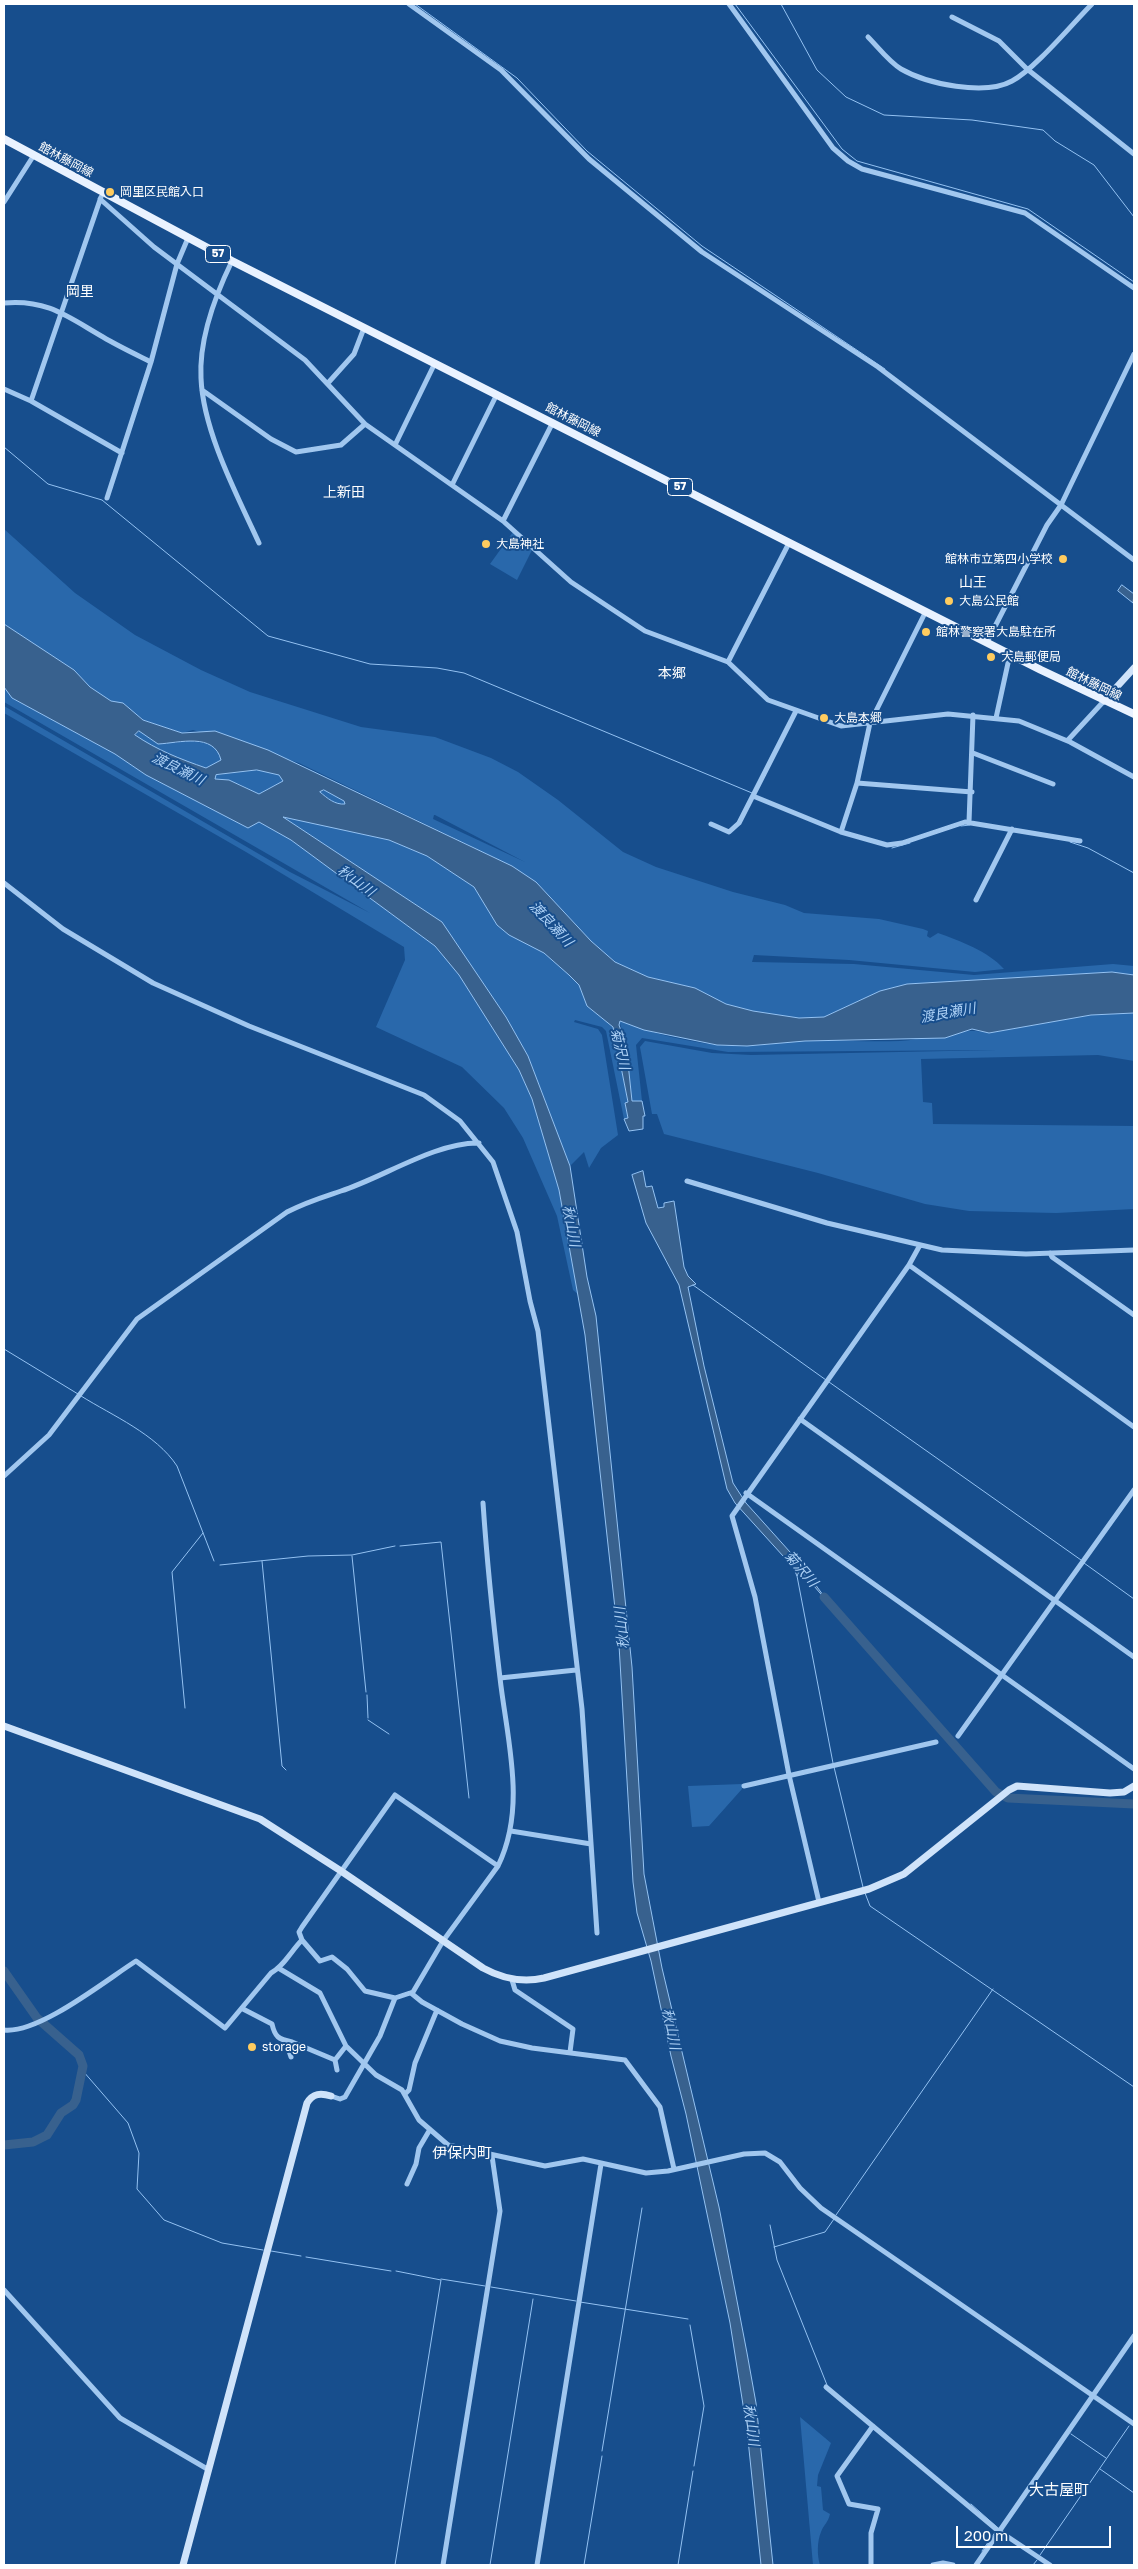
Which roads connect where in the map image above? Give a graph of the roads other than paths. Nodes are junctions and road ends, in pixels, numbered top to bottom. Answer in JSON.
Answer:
{"nodes":[{"id":1,"x":409,"y":4,"type":"edge"},
{"id":2,"x":729,"y":4,"type":"edge"},
{"id":3,"x":1092,"y":4,"type":"edge"},
{"id":4,"x":952,"y":17,"type":"dead end"},
{"id":5,"x":868,"y":37,"type":"dead end"},
{"id":6,"x":1027,"y":69,"type":"junction"},
{"id":7,"x":4,"y":139,"type":"edge"},
{"id":8,"x":1134,"y":154,"type":"edge"},
{"id":9,"x":34,"y":155,"type":"junction"},
{"id":10,"x":102,"y":196,"type":"junction"},
{"id":11,"x":4,"y":202,"type":"edge"},
{"id":12,"x":188,"y":238,"type":"junction"},
{"id":13,"x":232,"y":261,"type":"junction"},
{"id":14,"x":177,"y":264,"type":"junction"},
{"id":15,"x":1134,"y":288,"type":"edge"},
{"id":16,"x":217,"y":292,"type":"junction"},
{"id":17,"x":4,"y":303,"type":"edge"},
{"id":18,"x":60,"y":311,"type":"junction"},
{"id":19,"x":364,"y":328,"type":"junction"},
{"id":20,"x":1134,"y":354,"type":"edge"},
{"id":21,"x":151,"y":362,"type":"junction"},
{"id":22,"x":435,"y":363,"type":"junction"},
{"id":23,"x":328,"y":383,"type":"junction"},
{"id":24,"x":4,"y":389,"type":"edge"},
{"id":25,"x":202,"y":390,"type":"junction"},
{"id":26,"x":497,"y":394,"type":"junction"},
{"id":27,"x":31,"y":401,"type":"junction"},
{"id":28,"x":553,"y":422,"type":"junction"},
{"id":29,"x":365,"y":424,"type":"junction"},
{"id":30,"x":395,"y":444,"type":"junction"},
{"id":31,"x":122,"y":453,"type":"junction"},
{"id":32,"x":452,"y":485,"type":"junction"},
{"id":33,"x":107,"y":498,"type":"dead end"},
{"id":34,"x":1061,"y":505,"type":"junction"},
{"id":35,"x":502,"y":521,"type":"junction"},
{"id":36,"x":259,"y":543,"type":"dead end"},
{"id":37,"x":789,"y":543,"type":"junction"},
{"id":38,"x":1134,"y":560,"type":"edge"},
{"id":39,"x":926,"y":611,"type":"junction"},
{"id":40,"x":988,"y":642,"type":"junction"},
{"id":41,"x":1010,"y":654,"type":"junction"},
{"id":42,"x":728,"y":662,"type":"junction"},
{"id":43,"x":1134,"y":668,"type":"edge"},
{"id":44,"x":1104,"y":701,"type":"junction"},
{"id":45,"x":796,"y":711,"type":"junction"},
{"id":46,"x":1134,"y":714,"type":"edge"},
{"id":47,"x":973,"y":715,"type":"junction"},
{"id":48,"x":996,"y":718,"type":"junction"},
{"id":49,"x":870,"y":723,"type":"junction"},
{"id":50,"x":1068,"y":740,"type":"junction"},
{"id":51,"x":973,"y":753,"type":"junction"},
{"id":52,"x":1134,"y":777,"type":"edge"},
{"id":53,"x":857,"y":783,"type":"junction"},
{"id":54,"x":1053,"y":784,"type":"dead end"},
{"id":55,"x":972,"y":792,"type":"junction"},
{"id":56,"x":753,"y":796,"type":"junction"},
{"id":57,"x":970,"y":822,"type":"junction"},
{"id":58,"x":711,"y":824,"type":"dead end"},
{"id":59,"x":1012,"y":829,"type":"junction"},
{"id":60,"x":841,"y":832,"type":"junction"},
{"id":61,"x":1080,"y":841,"type":"dead end"},
{"id":62,"x":4,"y":883,"type":"edge"},
{"id":63,"x":976,"y":900,"type":"dead end"},
{"id":64,"x":479,"y":1143,"type":"junction"},
{"id":65,"x":687,"y":1181,"type":"dead end"},
{"id":66,"x":920,"y":1245,"type":"junction"},
{"id":67,"x":1134,"y":1250,"type":"edge"},
{"id":68,"x":1050,"y":1253,"type":"junction"},
{"id":69,"x":909,"y":1266,"type":"junction"},
{"id":70,"x":1134,"y":1315,"type":"edge"},
{"id":71,"x":800,"y":1419,"type":"junction"},
{"id":72,"x":1134,"y":1427,"type":"edge"},
{"id":73,"x":4,"y":1476,"type":"edge"},
{"id":74,"x":1134,"y":1490,"type":"edge"},
{"id":75,"x":745,"y":1495,"type":"junction"},
{"id":76,"x":483,"y":1504,"type":"dead end"},
{"id":77,"x":1055,"y":1601,"type":"junction"},
{"id":78,"x":1134,"y":1658,"type":"edge"},
{"id":79,"x":576,"y":1670,"type":"junction"},
{"id":80,"x":1002,"y":1675,"type":"junction"},
{"id":81,"x":500,"y":1678,"type":"junction"},
{"id":82,"x":4,"y":1726,"type":"edge"},
{"id":83,"x":958,"y":1736,"type":"dead end"},
{"id":84,"x":936,"y":1742,"type":"dead end"},
{"id":85,"x":1134,"y":1770,"type":"edge"},
{"id":86,"x":788,"y":1775,"type":"junction"},
{"id":87,"x":744,"y":1786,"type":"dead end"},
{"id":88,"x":1134,"y":1786,"type":"edge"},
{"id":89,"x":511,"y":1831,"type":"junction"},
{"id":90,"x":591,"y":1844,"type":"junction"},
{"id":91,"x":498,"y":1866,"type":"junction"},
{"id":92,"x":341,"y":1870,"type":"junction"},
{"id":93,"x":819,"y":1902,"type":"junction"},
{"id":94,"x":596,"y":1932,"type":"dead end"},
{"id":95,"x":302,"y":1940,"type":"junction"},
{"id":96,"x":442,"y":1941,"type":"junction"},
{"id":97,"x":280,"y":1969,"type":"junction"},
{"id":98,"x":512,"y":1980,"type":"junction"},
{"id":99,"x":411,"y":1993,"type":"junction"},
{"id":100,"x":395,"y":1998,"type":"junction"},
{"id":101,"x":243,"y":2009,"type":"junction"},
{"id":102,"x":437,"y":2010,"type":"junction"},
{"id":103,"x":4,"y":2030,"type":"edge"},
{"id":104,"x":292,"y":2042,"type":"junction"},
{"id":105,"x":346,"y":2046,"type":"junction"},
{"id":106,"x":570,"y":2052,"type":"junction"},
{"id":107,"x":291,"y":2057,"type":"dead end"},
{"id":108,"x":335,"y":2060,"type":"junction"},
{"id":109,"x":363,"y":2064,"type":"junction"},
{"id":110,"x":337,"y":2070,"type":"dead end"},
{"id":111,"x":405,"y":2094,"type":"junction"},
{"id":112,"x":331,"y":2096,"type":"joint"},
{"id":113,"x":429,"y":2131,"type":"junction"},
{"id":114,"x":492,"y":2156,"type":"junction"},
{"id":115,"x":601,"y":2164,"type":"junction"},
{"id":116,"x":676,"y":2169,"type":"junction"},
{"id":117,"x":407,"y":2184,"type":"dead end"},
{"id":118,"x":4,"y":2290,"type":"edge"},
{"id":119,"x":1134,"y":2336,"type":"edge"},
{"id":120,"x":826,"y":2387,"type":"dead end"},
{"id":121,"x":1093,"y":2396,"type":"junction"},
{"id":122,"x":1134,"y":2424,"type":"edge"},
{"id":123,"x":873,"y":2426,"type":"junction"},
{"id":124,"x":209,"y":2470,"type":"junction"},
{"id":125,"x":999,"y":2531,"type":"junction"},
{"id":126,"x":183,"y":2565,"type":"edge"},
{"id":127,"x":443,"y":2565,"type":"edge"},
{"id":128,"x":537,"y":2565,"type":"edge"},
{"id":129,"x":872,"y":2565,"type":"edge"},
{"id":130,"x":933,"y":2565,"type":"edge"},
{"id":131,"x":953,"y":2565,"type":"edge"},
{"id":132,"x":976,"y":2565,"type":"edge"},
{"id":133,"x":1050,"y":2565,"type":"edge"}],
"edges":[{"from":1,"to":34,"type":"street"},
{"from":2,"to":15,"type":"street"},
{"from":3,"to":6,"type":"street"},
{"from":4,"to":6,"type":"street"},
{"from":5,"to":6,"type":"street"},
{"from":6,"to":8,"type":"street"},
{"from":7,"to":9,"type":"main road","name":"館林藤岡線","number":"57"},
{"from":9,"to":10,"type":"main road","name":"館林藤岡線","number":"57"},
{"from":9,"to":11,"type":"street"},
{"from":10,"to":12,"type":"main road","name":"館林藤岡線","number":"57"},
{"from":10,"to":14,"type":"street"},
{"from":10,"to":18,"type":"street"},
{"from":12,"to":13,"type":"main road","name":"館林藤岡線","number":"57"},
{"from":12,"to":14,"type":"street"},
{"from":13,"to":16,"type":"street"},
{"from":13,"to":19,"type":"main road","name":"館林藤岡線","number":"57"},
{"from":14,"to":16,"type":"street"},
{"from":14,"to":21,"type":"street"},
{"from":16,"to":23,"type":"street"},
{"from":16,"to":25,"type":"street"},
{"from":17,"to":18,"type":"street"},
{"from":18,"to":21,"type":"street"},
{"from":18,"to":27,"type":"street"},
{"from":19,"to":22,"type":"main road","name":"館林藤岡線","number":"57"},
{"from":19,"to":23,"type":"street"},
{"from":20,"to":34,"type":"street"},
{"from":21,"to":31,"type":"street"},
{"from":22,"to":26,"type":"main road","name":"館林藤岡線","number":"57"},
{"from":22,"to":30,"type":"street"},
{"from":23,"to":29,"type":"street"},
{"from":24,"to":27,"type":"street"},
{"from":25,"to":29,"type":"street"},
{"from":25,"to":36,"type":"street"},
{"from":26,"to":28,"type":"main road","name":"館林藤岡線","number":"57"},
{"from":26,"to":32,"type":"street"},
{"from":27,"to":31,"type":"street"},
{"from":28,"to":35,"type":"street"},
{"from":28,"to":37,"type":"main road","name":"館林藤岡線","number":"57"},
{"from":29,"to":30,"type":"street"},
{"from":30,"to":32,"type":"street"},
{"from":31,"to":33,"type":"street"},
{"from":32,"to":35,"type":"street"},
{"from":34,"to":38,"type":"street"},
{"from":34,"to":40,"type":"street"},
{"from":35,"to":42,"type":"street"},
{"from":37,"to":39,"type":"main road","name":"館林藤岡線","number":"57"},
{"from":37,"to":42,"type":"street"},
{"from":39,"to":40,"type":"main road","name":"館林藤岡線","number":"57"},
{"from":39,"to":49,"type":"street"},
{"from":40,"to":41,"type":"main road","name":"館林藤岡線","number":"57"},
{"from":41,"to":44,"type":"main road","name":"館林藤岡線","number":"57"},
{"from":41,"to":48,"type":"street"},
{"from":42,"to":45,"type":"street"},
{"from":43,"to":44,"type":"street"},
{"from":44,"to":46,"type":"main road","name":"館林藤岡線","number":"57"},
{"from":44,"to":50,"type":"street"},
{"from":45,"to":49,"type":"street"},
{"from":45,"to":56,"type":"street"},
{"from":47,"to":48,"type":"street"},
{"from":47,"to":49,"type":"street"},
{"from":47,"to":51,"type":"street"},
{"from":48,"to":50,"type":"street"},
{"from":49,"to":53,"type":"street"},
{"from":50,"to":52,"type":"street"},
{"from":51,"to":54,"type":"street"},
{"from":51,"to":55,"type":"street"},
{"from":53,"to":55,"type":"street"},
{"from":53,"to":60,"type":"street"},
{"from":55,"to":57,"type":"street"},
{"from":56,"to":58,"type":"street"},
{"from":56,"to":60,"type":"street"},
{"from":57,"to":59,"type":"street"},
{"from":57,"to":60,"type":"street"},
{"from":59,"to":61,"type":"street"},
{"from":59,"to":63,"type":"street"},
{"from":62,"to":64,"type":"street"},
{"from":64,"to":73,"type":"street"},
{"from":64,"to":79,"type":"street"},
{"from":65,"to":66,"type":"street"},
{"from":66,"to":68,"type":"street"},
{"from":66,"to":69,"type":"street"},
{"from":67,"to":68,"type":"street"},
{"from":68,"to":70,"type":"street"},
{"from":69,"to":71,"type":"street"},
{"from":69,"to":72,"type":"street"},
{"from":71,"to":75,"type":"street"},
{"from":71,"to":77,"type":"street"},
{"from":74,"to":77,"type":"street"},
{"from":75,"to":80,"type":"street"},
{"from":75,"to":86,"type":"street"},
{"from":76,"to":81,"type":"street"},
{"from":77,"to":78,"type":"street"},
{"from":77,"to":80,"type":"street"},
{"from":79,"to":81,"type":"street"},
{"from":79,"to":90,"type":"street"},
{"from":80,"to":83,"type":"street"},
{"from":80,"to":85,"type":"street"},
{"from":81,"to":89,"type":"street"},
{"from":82,"to":92,"type":"street"},
{"from":84,"to":86,"type":"street"},
{"from":86,"to":87,"type":"street"},
{"from":86,"to":93,"type":"street"},
{"from":88,"to":93,"type":"street"},
{"from":89,"to":90,"type":"street"},
{"from":89,"to":91,"type":"street"},
{"from":90,"to":94,"type":"street"},
{"from":91,"to":92,"type":"street"},
{"from":91,"to":96,"type":"street"},
{"from":92,"to":95,"type":"street"},
{"from":92,"to":96,"type":"street"},
{"from":93,"to":98,"type":"street"},
{"from":95,"to":97,"type":"street"},
{"from":95,"to":100,"type":"street"},
{"from":96,"to":98,"type":"street"},
{"from":96,"to":99,"type":"street"},
{"from":97,"to":101,"type":"street"},
{"from":97,"to":105,"type":"street"},
{"from":98,"to":106,"type":"street"},
{"from":99,"to":100,"type":"street"},
{"from":99,"to":102,"type":"street"},
{"from":100,"to":109,"type":"street"},
{"from":101,"to":103,"type":"street"},
{"from":101,"to":104,"type":"street"},
{"from":102,"to":106,"type":"street"},
{"from":102,"to":111,"type":"street"},
{"from":104,"to":107,"type":"street"},
{"from":104,"to":108,"type":"street"},
{"from":105,"to":108,"type":"street"},
{"from":105,"to":109,"type":"street"},
{"from":106,"to":116,"type":"street"},
{"from":108,"to":110,"type":"street"},
{"from":109,"to":111,"type":"street"},
{"from":109,"to":112,"type":"street"},
{"from":111,"to":113,"type":"street"},
{"from":112,"to":124,"type":"street"},
{"from":113,"to":114,"type":"street"},
{"from":113,"to":117,"type":"street"},
{"from":114,"to":115,"type":"street"},
{"from":114,"to":127,"type":"street"},
{"from":115,"to":116,"type":"street"},
{"from":115,"to":128,"type":"street"},
{"from":116,"to":121,"type":"street"},
{"from":118,"to":124,"type":"street"},
{"from":119,"to":121,"type":"street"},
{"from":120,"to":123,"type":"street"},
{"from":121,"to":122,"type":"street"},
{"from":121,"to":125,"type":"street"},
{"from":123,"to":125,"type":"street"},
{"from":123,"to":129,"type":"street"},
{"from":124,"to":126,"type":"street"},
{"from":125,"to":132,"type":"street"},
{"from":125,"to":133,"type":"street"},
{"from":130,"to":131,"type":"street"}]}
